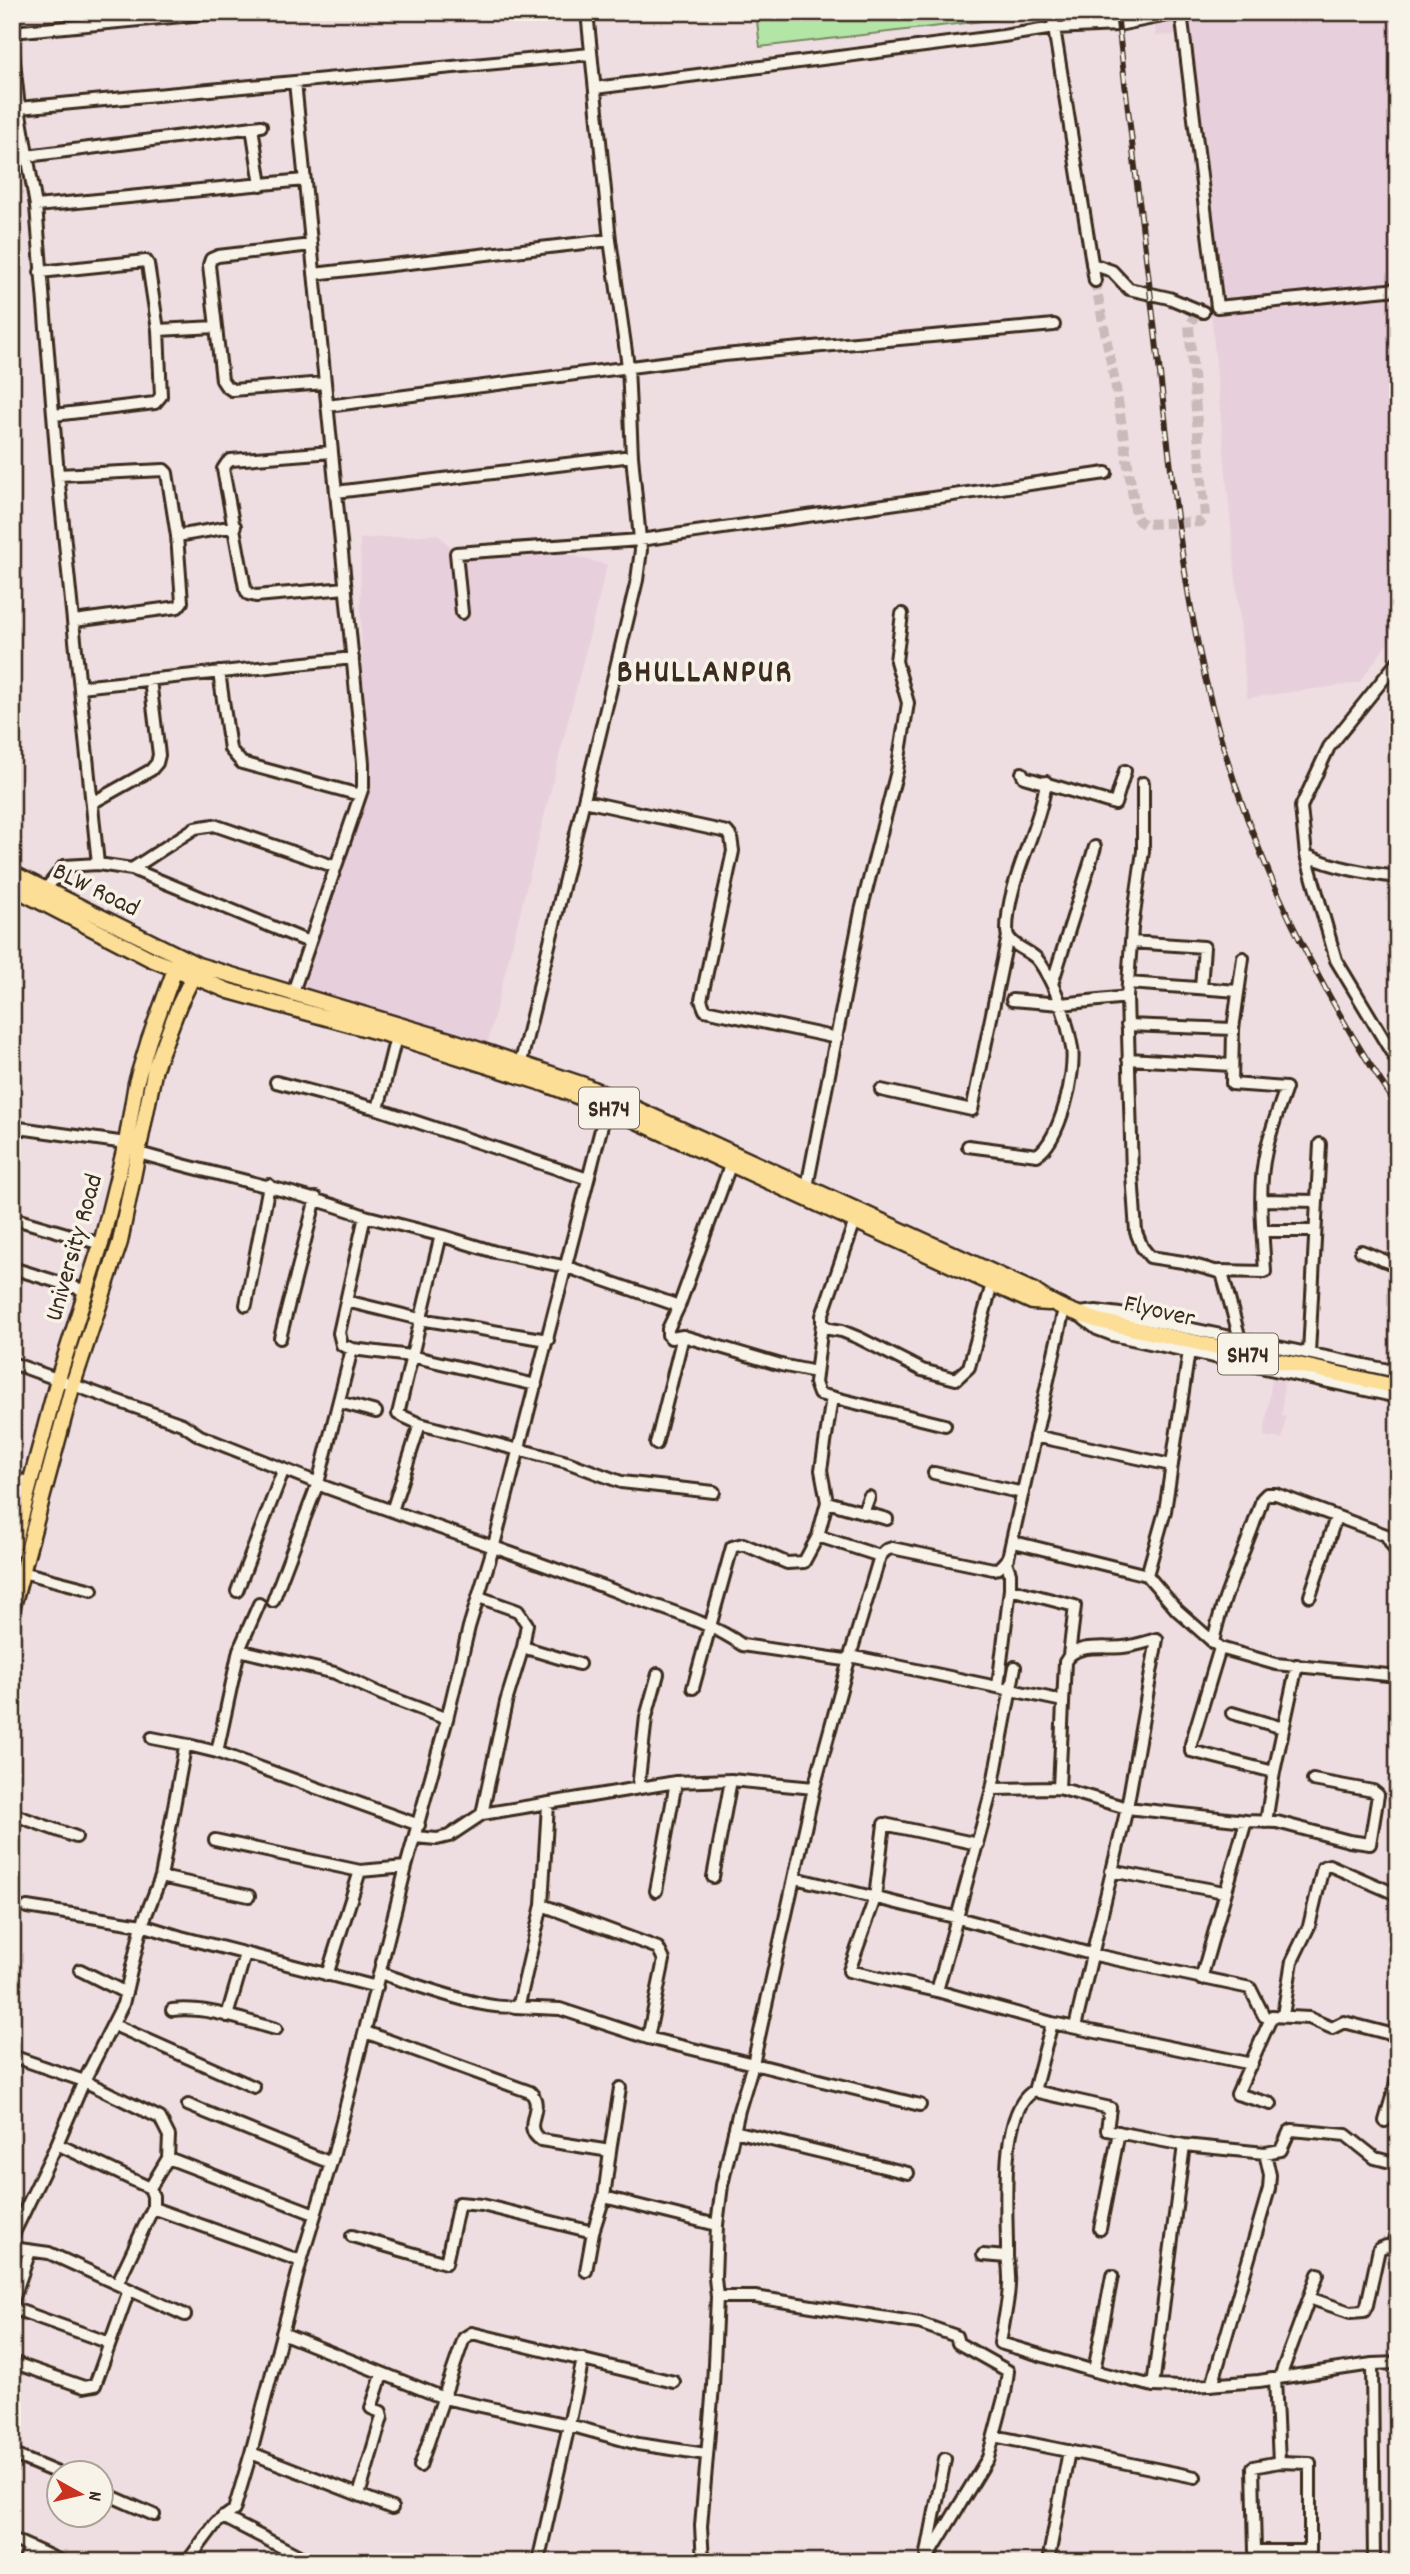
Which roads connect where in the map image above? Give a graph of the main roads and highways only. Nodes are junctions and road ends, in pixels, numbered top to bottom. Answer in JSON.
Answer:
{"nodes":[{"id":1,"x":12,"y":873,"type":"edge"},
{"id":2,"x":12,"y":887,"type":"edge"},
{"id":3,"x":155,"y":953,"type":"junction"},
{"id":4,"x":177,"y":963,"type":"junction"},
{"id":5,"x":196,"y":971,"type":"junction"},
{"id":6,"x":165,"y":997,"type":"junction"},
{"id":7,"x":179,"y":1005,"type":"junction"},
{"id":8,"x":519,"y":1069,"type":"junction"},
{"id":9,"x":608,"y":1101,"type":"junction"},
{"id":10,"x":805,"y":1193,"type":"junction"},
{"id":11,"x":1049,"y":1303,"type":"junction"},
{"id":12,"x":1398,"y":1387,"type":"edge"},
{"id":13,"x":17,"y":1533,"type":"junction"},
{"id":14,"x":32,"y":1537,"type":"junction"},
{"id":15,"x":12,"y":1551,"type":"edge"},
{"id":16,"x":12,"y":1610,"type":"edge"}],
"edges":[{"from":1,"to":3,"type":"main road","name":"BLW Road","number":"SH74"},
{"from":2,"to":3,"type":"main road","number":"SH74"},
{"from":3,"to":4,"type":"main road","number":"SH74"},
{"from":4,"to":5,"type":"main road","number":"SH74"},
{"from":4,"to":6,"type":"main road","name":"University Road"},
{"from":5,"to":7,"type":"main road"},
{"from":5,"to":8,"type":"main road","number":"SH74"},
{"from":5,"to":8,"type":"main road","number":"SH74"},
{"from":6,"to":7,"type":"main road"},
{"from":6,"to":13,"type":"main road","name":"University Road"},
{"from":7,"to":14,"type":"main road"},
{"from":8,"to":9,"type":"main road","number":"SH74"},
{"from":9,"to":10,"type":"main road","number":"SH74"},
{"from":9,"to":10,"type":"main road","number":"SH74"},
{"from":10,"to":11,"type":"main road","number":"SH74"},
{"from":10,"to":11,"type":"main road","number":"SH74"},
{"from":11,"to":12,"type":"main road","name":"Flyover","number":"SH74"},
{"from":13,"to":14,"type":"main road"},
{"from":13,"to":15,"type":"main road","name":"University Road"},
{"from":14,"to":16,"type":"main road"}]}
